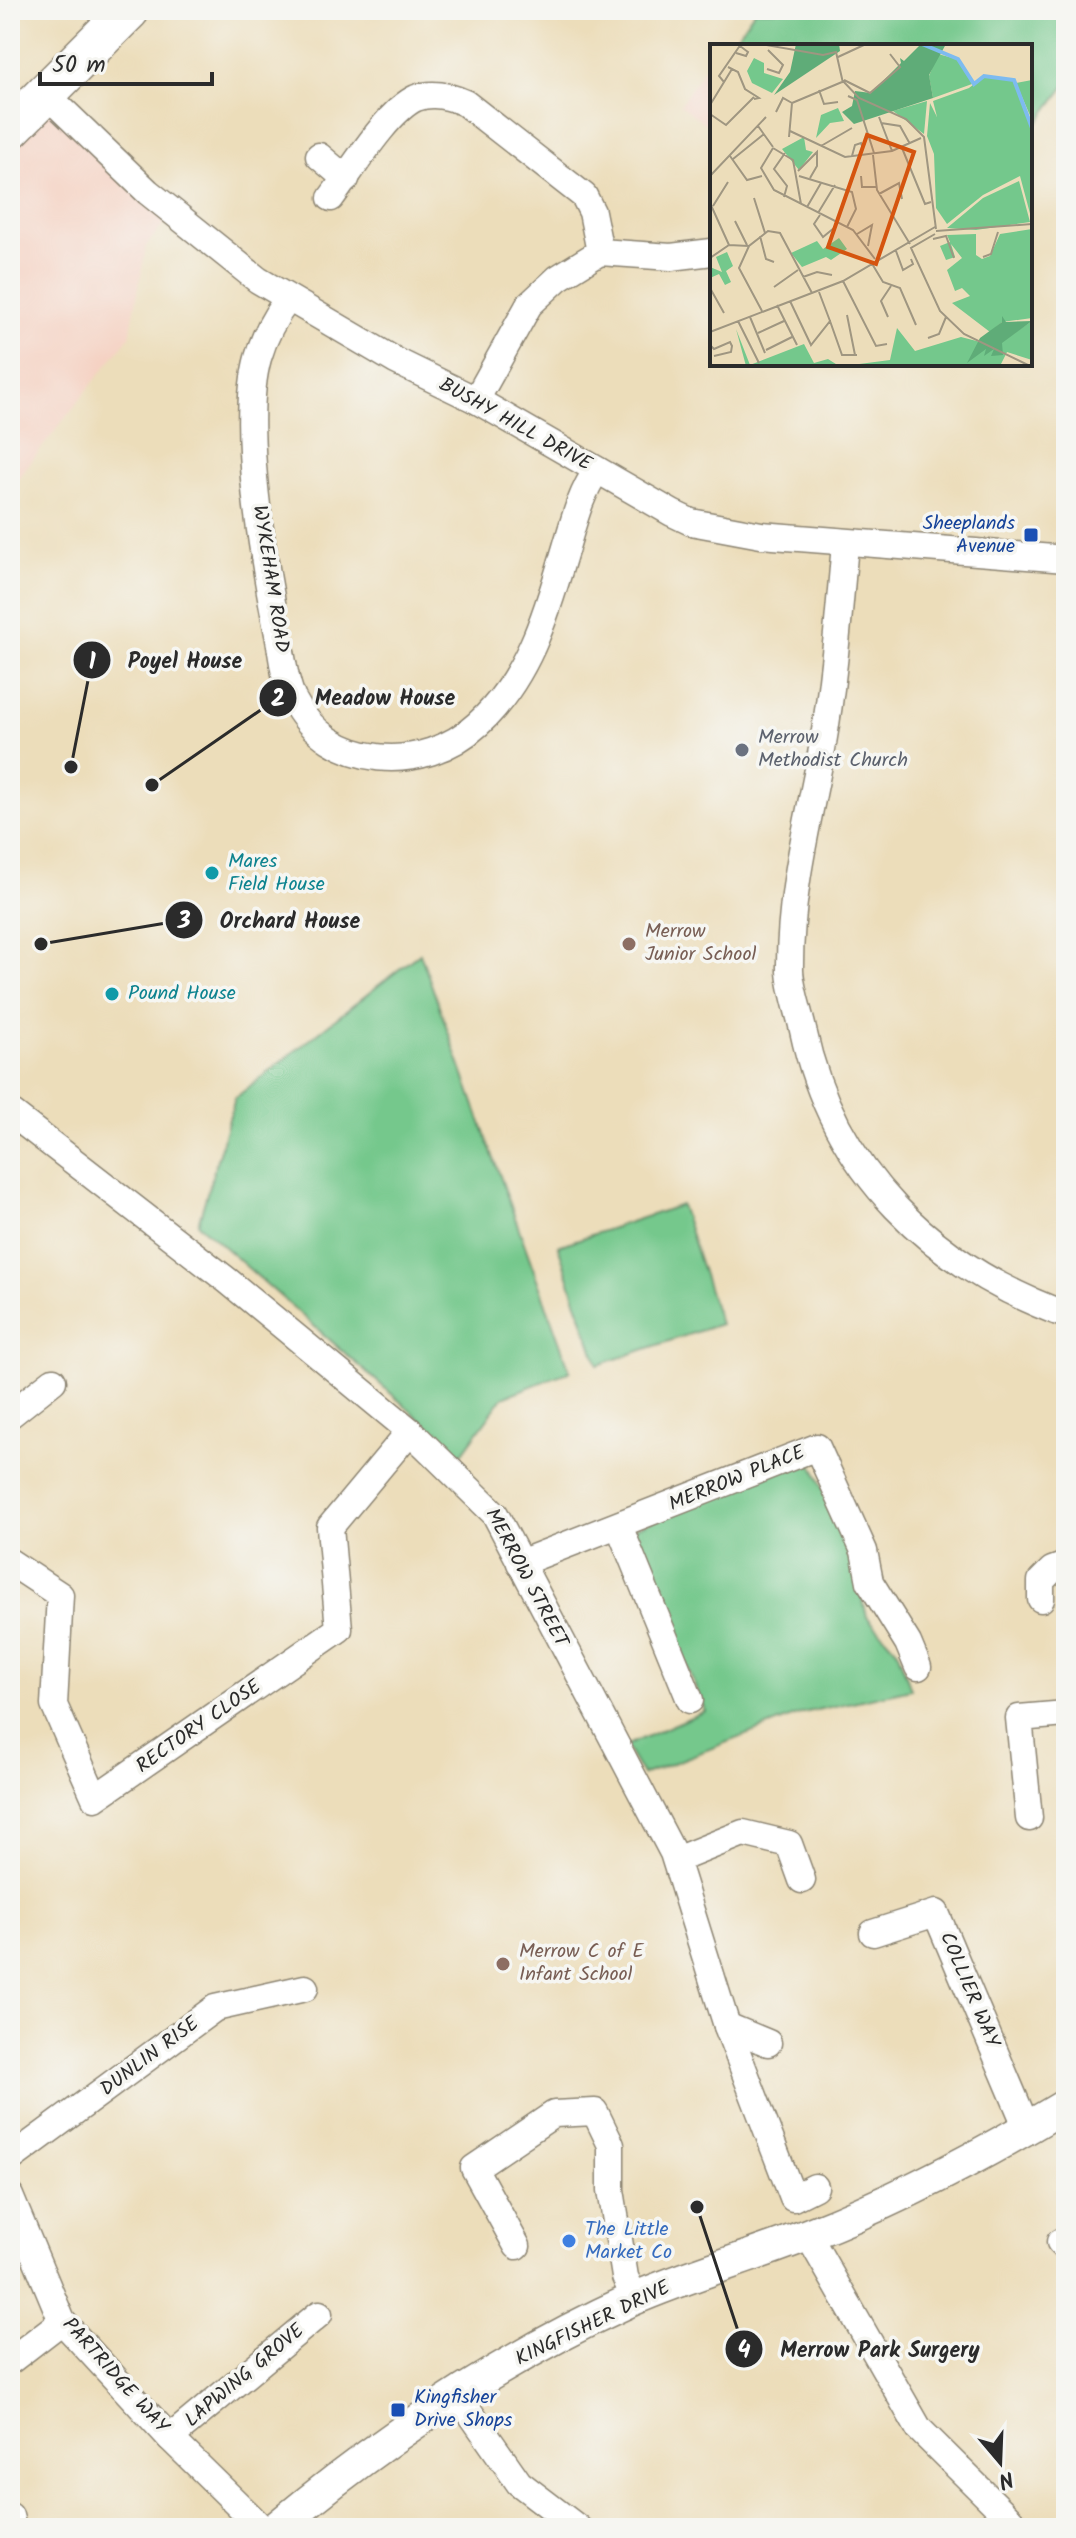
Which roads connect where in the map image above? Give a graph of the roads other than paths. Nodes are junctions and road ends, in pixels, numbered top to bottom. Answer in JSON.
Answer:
{"nodes":[{"id":1,"x":128,"y":10,"type":"edge"},
{"id":2,"x":46,"y":94,"type":"junction"},
{"id":3,"x":10,"y":129,"type":"edge"},
{"id":4,"x":319,"y":156,"type":"dead end"},
{"id":5,"x":600,"y":252,"type":"junction"},
{"id":6,"x":710,"y":252,"type":"edge"},
{"id":7,"x":288,"y":299,"type":"junction"},
{"id":8,"x":476,"y":400,"type":"junction"},
{"id":9,"x":597,"y":470,"type":"junction"},
{"id":10,"x":845,"y":544,"type":"junction"},
{"id":11,"x":1066,"y":559,"type":"edge"},
{"id":12,"x":10,"y":1112,"type":"edge"},
{"id":13,"x":1066,"y":1315,"type":"edge"},
{"id":14,"x":53,"y":1381,"type":"dead end"},
{"id":15,"x":10,"y":1415,"type":"edge"},
{"id":16,"x":410,"y":1431,"type":"junction"},
{"id":17,"x":619,"y":1526,"type":"junction"},
{"id":18,"x":10,"y":1562,"type":"edge"},
{"id":19,"x":520,"y":1563,"type":"junction"},
{"id":20,"x":1066,"y":1565,"type":"edge"},
{"id":21,"x":1041,"y":1599,"type":"dead end"},
{"id":22,"x":918,"y":1667,"type":"dead end"},
{"id":23,"x":690,"y":1700,"type":"dead end"},
{"id":24,"x":1066,"y":1714,"type":"edge"},
{"id":25,"x":1029,"y":1818,"type":"dead end"},
{"id":26,"x":676,"y":1860,"type":"junction"},
{"id":27,"x":802,"y":1880,"type":"dead end"},
{"id":28,"x":873,"y":1933,"type":"dead end"},
{"id":29,"x":305,"y":1988,"type":"dead end"},
{"id":30,"x":727,"y":2026,"type":"junction"},
{"id":31,"x":768,"y":2043,"type":"dead end"},
{"id":32,"x":1066,"y":2105,"type":"edge"},
{"id":33,"x":1027,"y":2128,"type":"junction"},
{"id":34,"x":10,"y":2159,"type":"edge"},
{"id":35,"x":815,"y":2187,"type":"dead end"},
{"id":36,"x":10,"y":2196,"type":"edge"},
{"id":37,"x":808,"y":2235,"type":"junction"},
{"id":38,"x":517,"y":2246,"type":"dead end"},
{"id":39,"x":635,"y":2299,"type":"junction"},
{"id":40,"x":319,"y":2314,"type":"dead end"},
{"id":41,"x":62,"y":2321,"type":"junction"},
{"id":42,"x":10,"y":2361,"type":"edge"},
{"id":43,"x":457,"y":2394,"type":"junction"},
{"id":44,"x":170,"y":2438,"type":"junction"},
{"id":45,"x":10,"y":2516,"type":"edge"},
{"id":46,"x":13,"y":2528,"type":"edge"},
{"id":47,"x":262,"y":2528,"type":"edge"},
{"id":48,"x":276,"y":2528,"type":"edge"},
{"id":49,"x":578,"y":2528,"type":"edge"},
{"id":50,"x":1019,"y":2528,"type":"edge"}],
"edges":[{"from":1,"to":2,"type":"main road"},
{"from":2,"to":3,"type":"main road"},
{"from":2,"to":7,"type":"street","name":"BUSHY HILL DRIVE"},
{"from":4,"to":5,"type":"street"},
{"from":5,"to":6,"type":"street"},
{"from":5,"to":8,"type":"street"},
{"from":7,"to":8,"type":"street","name":"BUSHY HILL DRIVE"},
{"from":7,"to":9,"type":"street","name":"WYKEHAM ROAD"},
{"from":8,"to":9,"type":"street","name":"BUSHY HILL DRIVE"},
{"from":9,"to":10,"type":"street","name":"BUSHY HILL DRIVE"},
{"from":10,"to":11,"type":"street","name":"BUSHY HILL DRIVE"},
{"from":10,"to":13,"type":"street"},
{"from":12,"to":16,"type":"street","name":"MERROW STREET"},
{"from":14,"to":15,"type":"street"},
{"from":16,"to":18,"type":"street","name":"RECTORY CLOSE"},
{"from":16,"to":19,"type":"street","name":"MERROW STREET"},
{"from":17,"to":19,"type":"street","name":"MERROW PLACE"},
{"from":17,"to":22,"type":"street","name":"MERROW PLACE"},
{"from":17,"to":23,"type":"street"},
{"from":19,"to":26,"type":"street","name":"MERROW STREET"},
{"from":20,"to":21,"type":"street"},
{"from":24,"to":25,"type":"street"},
{"from":26,"to":27,"type":"street"},
{"from":26,"to":30,"type":"street","name":"MERROW STREET"},
{"from":28,"to":33,"type":"street","name":"COLLIER WAY"},
{"from":29,"to":34,"type":"street","name":"DUNLIN RISE"},
{"from":30,"to":31,"type":"street"},
{"from":30,"to":35,"type":"street","name":"MERROW STREET"},
{"from":32,"to":33,"type":"street","name":"KINGFISHER DRIVE"},
{"from":33,"to":37,"type":"street","name":"KINGFISHER DRIVE"},
{"from":36,"to":41,"type":"street","name":"PARTRIDGE WAY"},
{"from":37,"to":39,"type":"street","name":"KINGFISHER DRIVE"},
{"from":37,"to":50,"type":"street"},
{"from":38,"to":39,"type":"street"},
{"from":39,"to":43,"type":"street","name":"KINGFISHER DRIVE"},
{"from":40,"to":44,"type":"street","name":"LAPWING GROVE"},
{"from":41,"to":42,"type":"street"},
{"from":41,"to":44,"type":"street","name":"PARTRIDGE WAY"},
{"from":43,"to":48,"type":"street","name":"KINGFISHER DRIVE"},
{"from":43,"to":49,"type":"street"},
{"from":44,"to":47,"type":"street","name":"PARTRIDGE WAY"},
{"from":45,"to":46,"type":"street"}]}
